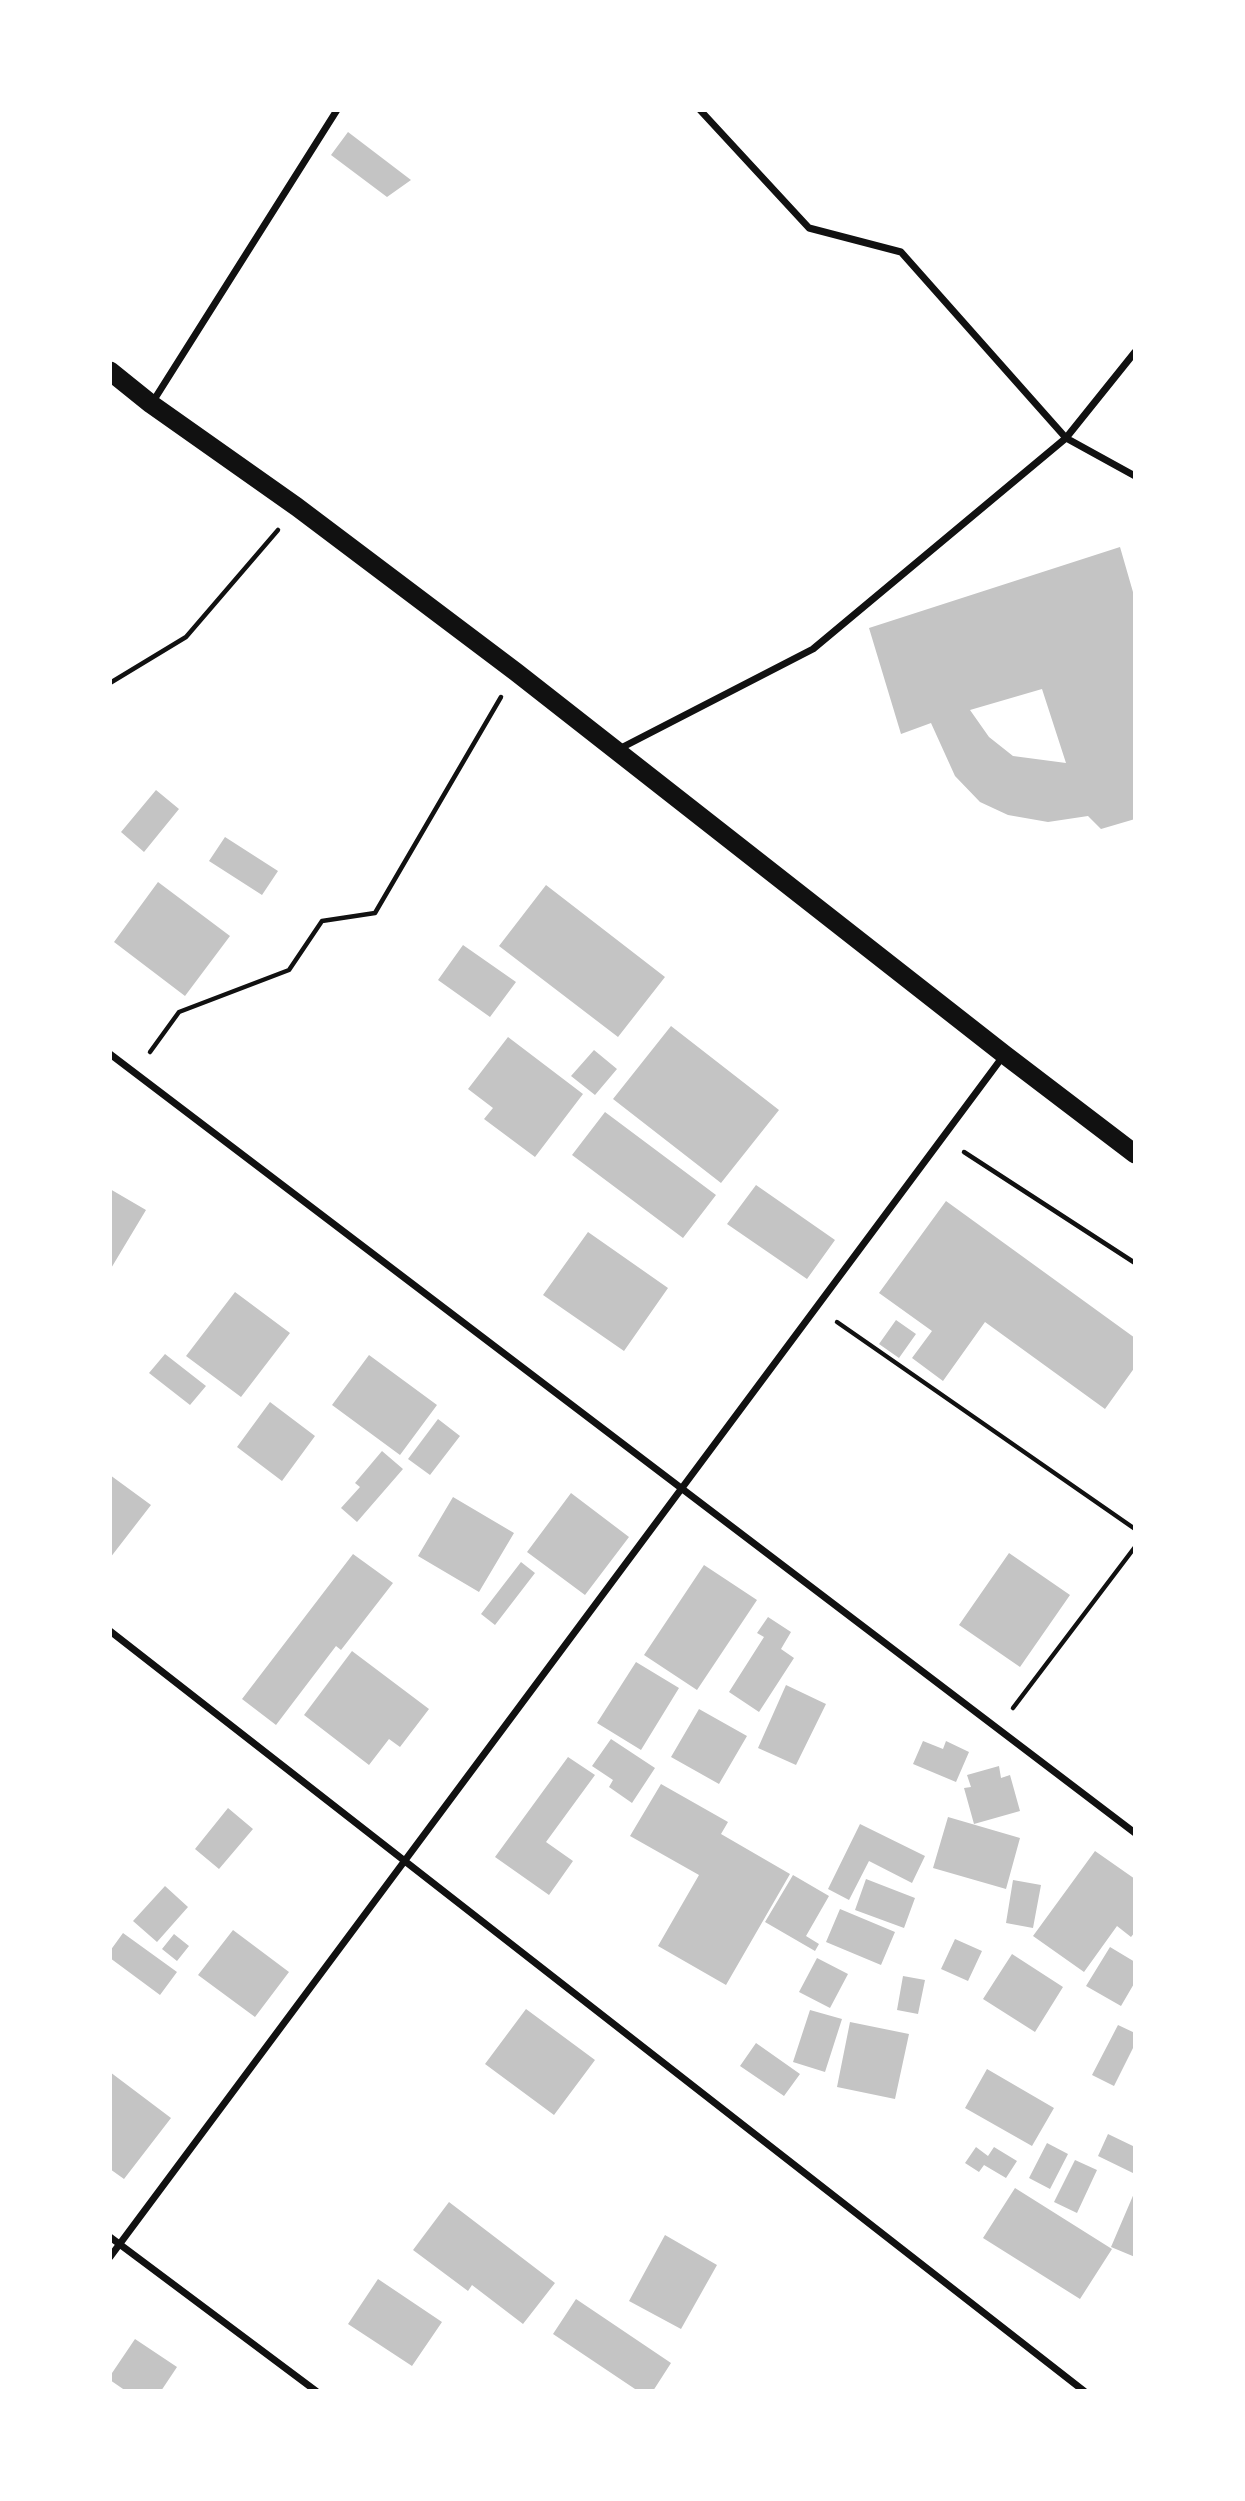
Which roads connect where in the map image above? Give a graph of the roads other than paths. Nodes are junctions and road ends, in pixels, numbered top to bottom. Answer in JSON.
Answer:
{"nodes":[{"id":1,"x":337,"y":110,"type":"edge"},
{"id":2,"x":701,"y":110,"type":"edge"},
{"id":3,"x":1135,"y":352,"type":"edge"},
{"id":4,"x":110,"y":371,"type":"edge"},
{"id":5,"x":151,"y":404,"type":"junction"},
{"id":6,"x":1066,"y":438,"type":"junction"},
{"id":7,"x":1135,"y":476,"type":"edge"},
{"id":8,"x":615,"y":751,"type":"junction"},
{"id":9,"x":110,"y":1054,"type":"edge"},
{"id":10,"x":1005,"y":1055,"type":"junction"},
{"id":11,"x":1135,"y":1154,"type":"edge"},
{"id":12,"x":682,"y":1489,"type":"junction"},
{"id":13,"x":110,"y":1630,"type":"edge"},
{"id":14,"x":1135,"y":1833,"type":"edge"},
{"id":15,"x":406,"y":1860,"type":"junction"},
{"id":16,"x":110,"y":2237,"type":"edge"},
{"id":17,"x":120,"y":2244,"type":"junction"},
{"id":18,"x":110,"y":2256,"type":"edge"},
{"id":19,"x":316,"y":2391,"type":"edge"},
{"id":20,"x":1084,"y":2391,"type":"edge"}],
"edges":[{"from":1,"to":5,"type":"street"},
{"from":2,"to":6,"type":"street"},
{"from":3,"to":6,"type":"street"},
{"from":4,"to":5,"type":"highway"},
{"from":5,"to":8,"type":"highway"},
{"from":6,"to":7,"type":"street"},
{"from":6,"to":8,"type":"street"},
{"from":8,"to":10,"type":"highway"},
{"from":9,"to":12,"type":"street"},
{"from":10,"to":11,"type":"highway"},
{"from":10,"to":12,"type":"street"},
{"from":12,"to":14,"type":"street"},
{"from":12,"to":15,"type":"street"},
{"from":13,"to":15,"type":"street"},
{"from":15,"to":17,"type":"street"},
{"from":15,"to":20,"type":"street"},
{"from":16,"to":17,"type":"street"},
{"from":17,"to":18,"type":"street"},
{"from":17,"to":19,"type":"street"}]}
